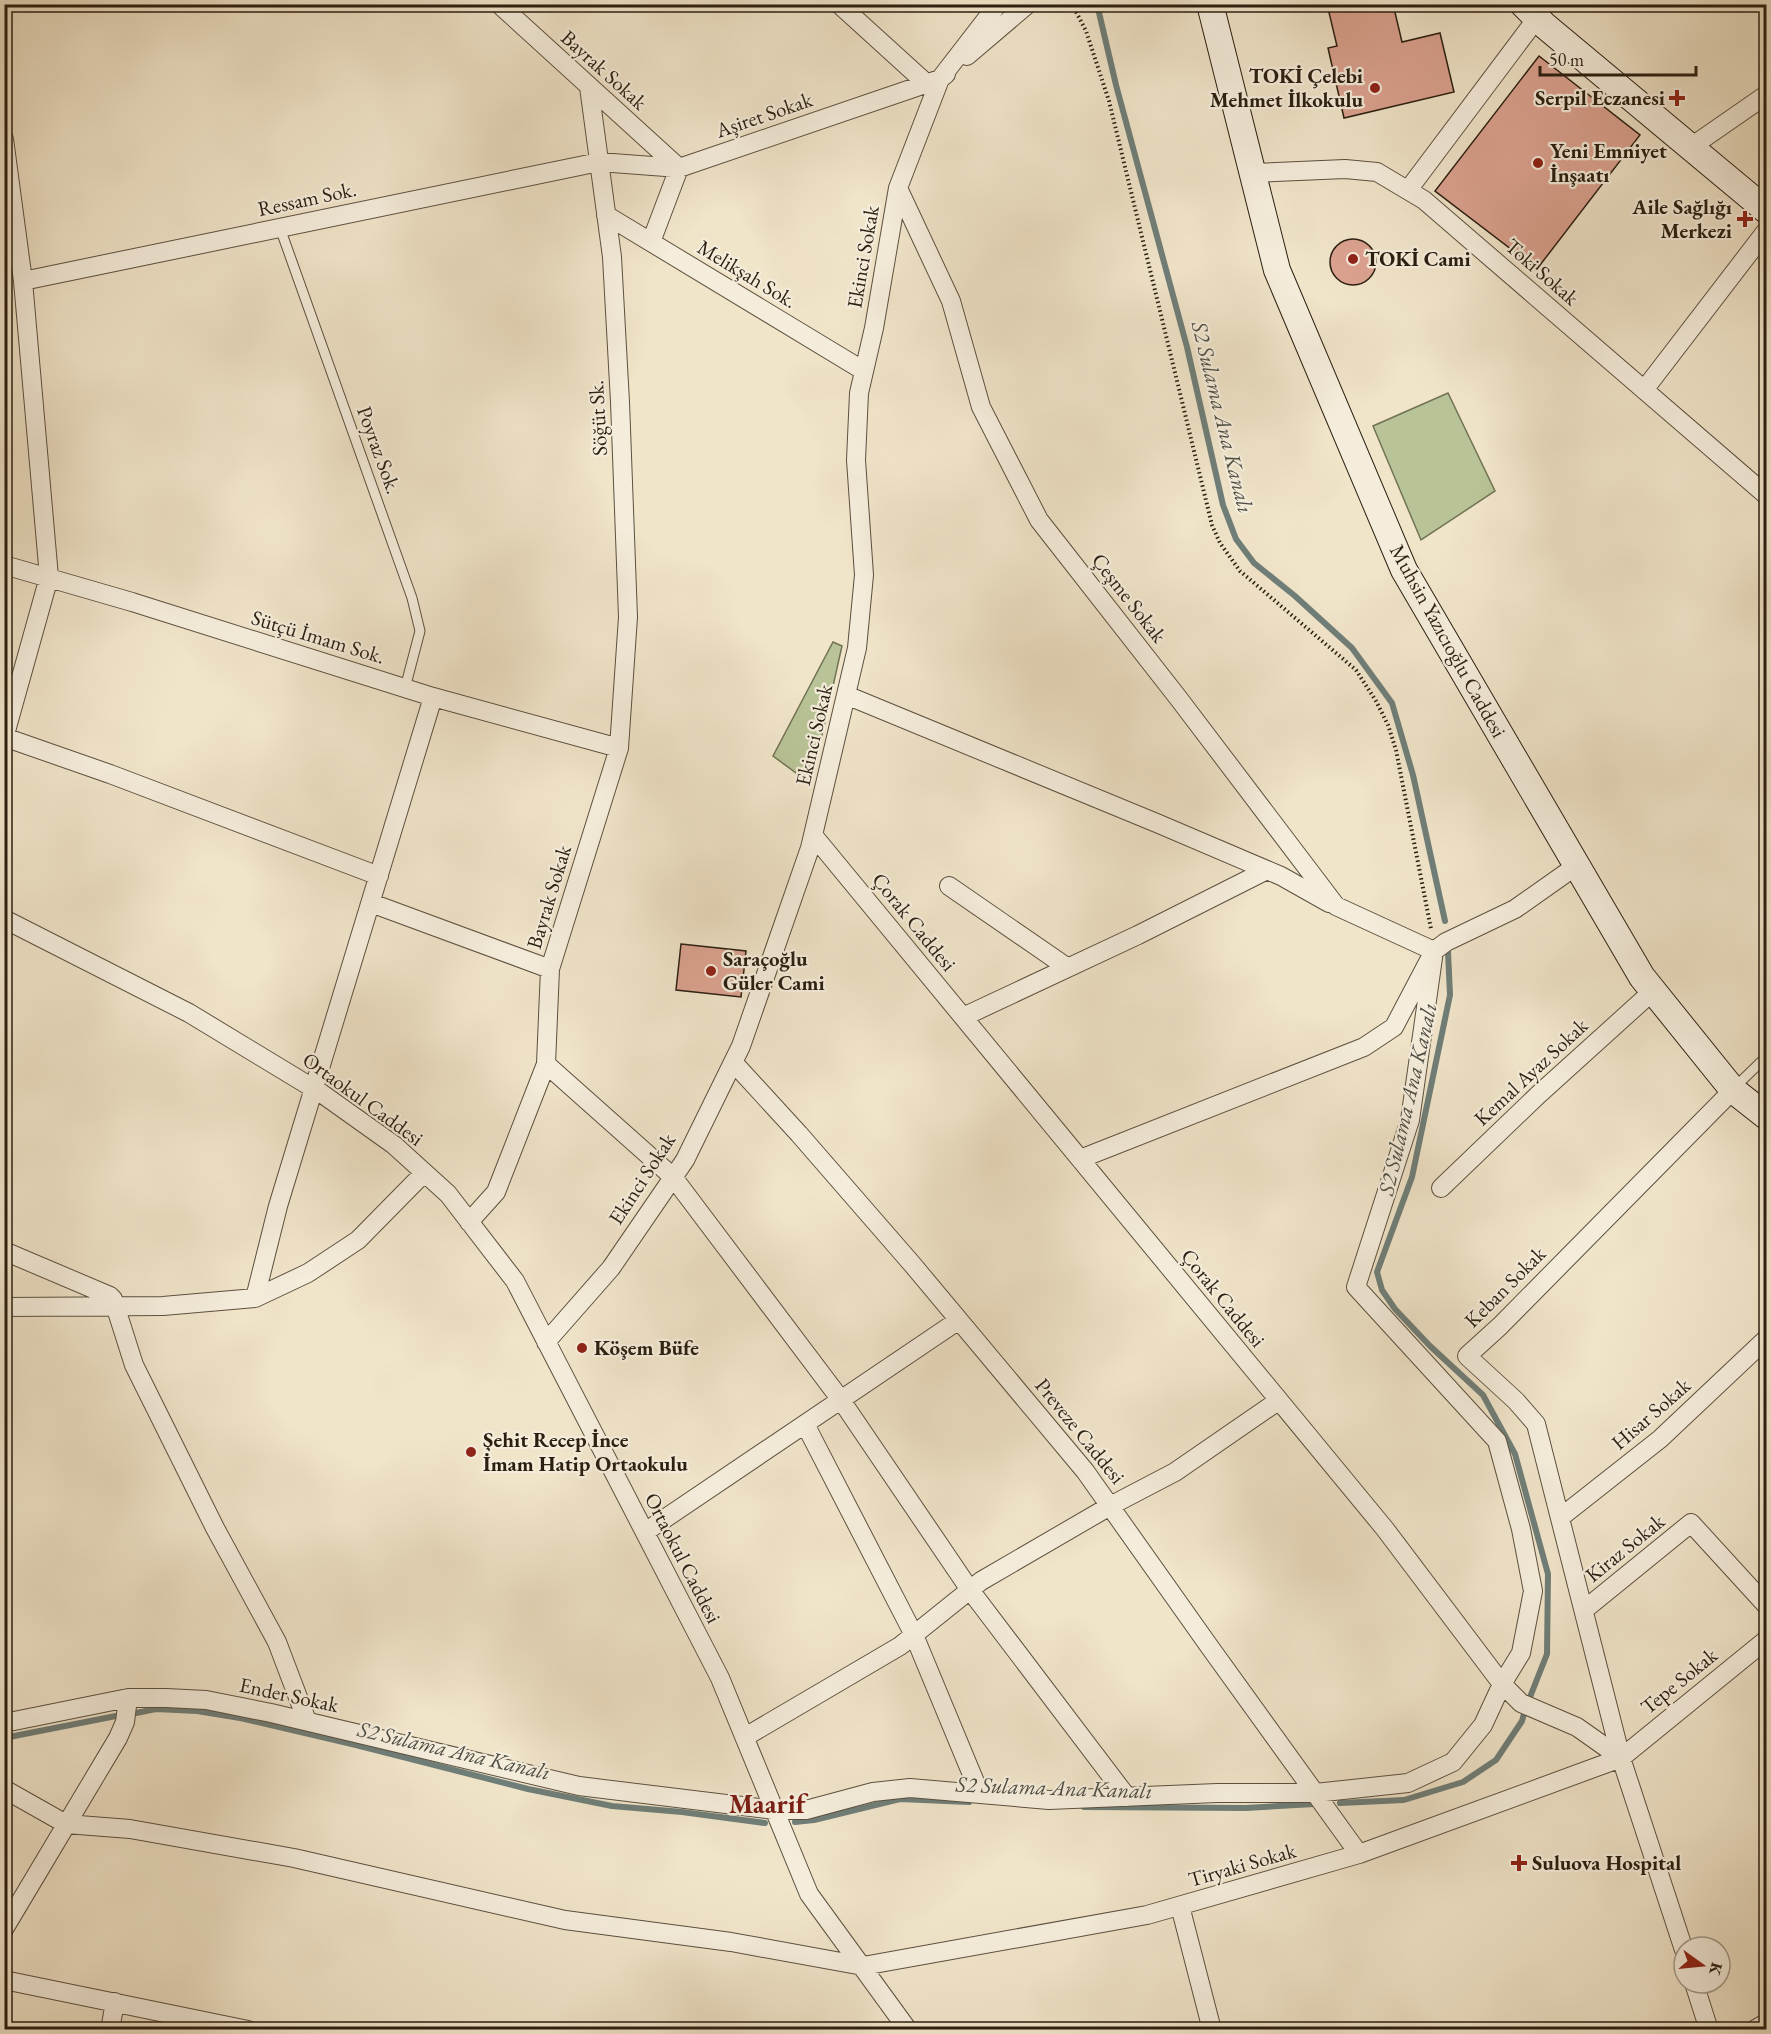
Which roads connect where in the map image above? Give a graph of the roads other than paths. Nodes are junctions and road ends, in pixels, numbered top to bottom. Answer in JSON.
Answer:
{"nodes":[{"id":1,"x":499,"y":4,"type":"edge"},
{"id":2,"x":838,"y":4,"type":"edge"},
{"id":3,"x":998,"y":4,"type":"edge"},
{"id":4,"x":1028,"y":4,"type":"edge"},
{"id":5,"x":1210,"y":4,"type":"edge"},
{"id":6,"x":1530,"y":11,"type":"edge"},
{"id":7,"x":934,"y":81,"type":"junction"},
{"id":8,"x":589,"y":87,"type":"junction"},
{"id":9,"x":1767,"y":95,"type":"edge"},
{"id":10,"x":4,"y":140,"type":"edge"},
{"id":11,"x":1691,"y":147,"type":"junction"},
{"id":12,"x":599,"y":162,"type":"junction"},
{"id":13,"x":679,"y":168,"type":"junction"},
{"id":14,"x":1254,"y":173,"type":"junction"},
{"id":15,"x":898,"y":188,"type":"junction"},
{"id":16,"x":1408,"y":190,"type":"junction"},
{"id":17,"x":1767,"y":210,"type":"edge"},
{"id":18,"x":606,"y":215,"type":"junction"},
{"id":19,"x":280,"y":228,"type":"junction"},
{"id":20,"x":1767,"y":231,"type":"edge"},
{"id":21,"x":651,"y":242,"type":"junction"},
{"id":22,"x":23,"y":280,"type":"junction"},
{"id":23,"x":864,"y":371,"type":"junction"},
{"id":24,"x":1644,"y":390,"type":"junction"},
{"id":25,"x":1767,"y":495,"type":"edge"},
{"id":26,"x":4,"y":565,"type":"edge"},
{"id":27,"x":49,"y":577,"type":"junction"},
{"id":28,"x":405,"y":688,"type":"junction"},
{"id":29,"x":846,"y":695,"type":"junction"},
{"id":30,"x":434,"y":697,"type":"junction"},
{"id":31,"x":5,"y":738,"type":"edge"},
{"id":32,"x":619,"y":748,"type":"junction"},
{"id":33,"x":813,"y":835,"type":"junction"},
{"id":34,"x":1576,"y":866,"type":"junction"},
{"id":35,"x":1267,"y":870,"type":"junction"},
{"id":36,"x":379,"y":876,"type":"junction"},
{"id":37,"x":949,"y":886,"type":"dead end"},
{"id":38,"x":371,"y":903,"type":"junction"},
{"id":39,"x":1336,"y":906,"type":"junction"},
{"id":40,"x":4,"y":919,"type":"edge"},
{"id":41,"x":1434,"y":951,"type":"junction"},
{"id":42,"x":1068,"y":968,"type":"junction"},
{"id":43,"x":550,"y":969,"type":"junction"},
{"id":44,"x":1653,"y":991,"type":"junction"},
{"id":45,"x":963,"y":1017,"type":"junction"},
{"id":46,"x":1767,"y":1056,"type":"edge"},
{"id":47,"x":733,"y":1062,"type":"junction"},
{"id":48,"x":546,"y":1064,"type":"junction"},
{"id":49,"x":314,"y":1089,"type":"junction"},
{"id":50,"x":1733,"y":1089,"type":"junction"},
{"id":51,"x":1767,"y":1116,"type":"edge"},
{"id":52,"x":1080,"y":1159,"type":"junction"},
{"id":53,"x":424,"y":1173,"type":"junction"},
{"id":54,"x":673,"y":1177,"type":"junction"},
{"id":55,"x":1441,"y":1188,"type":"dead end"},
{"id":56,"x":469,"y":1222,"type":"junction"},
{"id":57,"x":4,"y":1251,"type":"edge"},
{"id":58,"x":255,"y":1298,"type":"junction"},
{"id":59,"x":116,"y":1306,"type":"junction"},
{"id":60,"x":4,"y":1307,"type":"edge"},
{"id":61,"x":959,"y":1320,"type":"junction"},
{"id":62,"x":1767,"y":1339,"type":"edge"},
{"id":63,"x":546,"y":1342,"type":"junction"},
{"id":64,"x":841,"y":1400,"type":"junction"},
{"id":65,"x":1278,"y":1401,"type":"junction"},
{"id":66,"x":805,"y":1424,"type":"junction"},
{"id":67,"x":1110,"y":1506,"type":"junction"},
{"id":68,"x":1561,"y":1517,"type":"junction"},
{"id":69,"x":645,"y":1532,"type":"junction"},
{"id":70,"x":970,"y":1590,"type":"junction"},
{"id":71,"x":1767,"y":1605,"type":"edge"},
{"id":72,"x":1584,"y":1610,"type":"junction"},
{"id":73,"x":914,"y":1635,"type":"junction"},
{"id":74,"x":1767,"y":1640,"type":"edge"},
{"id":75,"x":1502,"y":1684,"type":"junction"},
{"id":76,"x":128,"y":1698,"type":"junction"},
{"id":77,"x":307,"y":1721,"type":"junction"},
{"id":78,"x":4,"y":1723,"type":"edge"},
{"id":79,"x":745,"y":1737,"type":"junction"},
{"id":80,"x":1621,"y":1758,"type":"junction"},
{"id":81,"x":4,"y":1789,"type":"edge"},
{"id":82,"x":1315,"y":1793,"type":"junction"},
{"id":83,"x":980,"y":1794,"type":"junction"},
{"id":84,"x":1127,"y":1797,"type":"junction"},
{"id":85,"x":774,"y":1810,"type":"junction"},
{"id":86,"x":66,"y":1824,"type":"junction"},
{"id":87,"x":1359,"y":1854,"type":"junction"},
{"id":88,"x":1180,"y":1906,"type":"junction"},
{"id":89,"x":4,"y":1929,"type":"edge"},
{"id":90,"x":1679,"y":1935,"type":"edge"},
{"id":91,"x":863,"y":1966,"type":"junction"},
{"id":92,"x":4,"y":1980,"type":"edge"},
{"id":93,"x":1698,"y":1995,"type":"edge"},
{"id":94,"x":115,"y":2002,"type":"junction"},
{"id":95,"x":1767,"y":2023,"type":"edge"},
{"id":96,"x":220,"y":2027,"type":"edge"},
{"id":97,"x":110,"y":2030,"type":"edge"},
{"id":98,"x":248,"y":2030,"type":"edge"},
{"id":99,"x":908,"y":2030,"type":"edge"},
{"id":100,"x":1212,"y":2030,"type":"edge"},
{"id":101,"x":1709,"y":2030,"type":"edge"},
{"id":102,"x":1754,"y":2030,"type":"edge"}],
"edges":[{"from":1,"to":8,"type":"street","name":"Bayrak Sokak"},
{"from":2,"to":7,"type":"street"},
{"from":3,"to":7,"type":"street"},
{"from":4,"to":7,"type":"street","name":"Aşiret Sokak"},
{"from":5,"to":14,"type":"main road","name":"Muhsin Yazıcıoğlu Caddesi"},
{"from":6,"to":11,"type":"main road"},
{"from":6,"to":16,"type":"street"},
{"from":7,"to":13,"type":"street","name":"Aşiret Sokak"},
{"from":7,"to":15,"type":"street","name":"Ekinci Sokak"},
{"from":8,"to":12,"type":"street","name":"Söğüt Sk."},
{"from":8,"to":13,"type":"street","name":"Bayrak Sokak"},
{"from":9,"to":11,"type":"street"},
{"from":10,"to":22,"type":"street"},
{"from":11,"to":17,"type":"main road"},
{"from":12,"to":13,"type":"street","name":"Aşiret Sokak"},
{"from":12,"to":18,"type":"street","name":"Söğüt Sk."},
{"from":12,"to":19,"type":"street","name":"Ressam Sok."},
{"from":13,"to":21,"type":"street"},
{"from":14,"to":16,"type":"street","name":"Toki Sokak"},
{"from":14,"to":34,"type":"main road","name":"Muhsin Yazıcıoğlu Caddesi"},
{"from":15,"to":23,"type":"street","name":"Ekinci Sokak"},
{"from":15,"to":39,"type":"street","name":"Çeşme Sokak"},
{"from":16,"to":24,"type":"street","name":"Toki Sokak"},
{"from":18,"to":21,"type":"street","name":"Melikşah Sok."},
{"from":18,"to":32,"type":"street","name":"Söğüt Sk."},
{"from":19,"to":22,"type":"street","name":"Ressam Sok."},
{"from":19,"to":28,"type":"lane","name":"Poyraz Sok."},
{"from":20,"to":24,"type":"street"},
{"from":21,"to":23,"type":"street","name":"Melikşah Sok."},
{"from":22,"to":27,"type":"street"},
{"from":23,"to":29,"type":"street","name":"Ekinci Sokak"},
{"from":24,"to":25,"type":"street","name":"Toki Sokak"},
{"from":26,"to":27,"type":"street","name":"Sütçü İmam Sok."},
{"from":27,"to":28,"type":"street","name":"Sütçü İmam Sok."},
{"from":27,"to":31,"type":"street"},
{"from":28,"to":30,"type":"street","name":"Sütçü İmam Sok."},
{"from":29,"to":33,"type":"street","name":"Ekinci Sokak"},
{"from":29,"to":35,"type":"street"},
{"from":30,"to":32,"type":"street","name":"Sütçü İmam Sok."},
{"from":30,"to":36,"type":"street"},
{"from":31,"to":36,"type":"street"},
{"from":32,"to":43,"type":"street","name":"Bayrak Sokak"},
{"from":33,"to":45,"type":"street","name":"Çorak Caddesi"},
{"from":33,"to":47,"type":"street","name":"Ekinci Sokak"},
{"from":34,"to":41,"type":"street"},
{"from":34,"to":44,"type":"main road","name":"Muhsin Yazıcıoğlu Caddesi"},
{"from":35,"to":39,"type":"street"},
{"from":35,"to":42,"type":"street"},
{"from":36,"to":38,"type":"street"},
{"from":37,"to":42,"type":"street"},
{"from":38,"to":43,"type":"street"},
{"from":38,"to":49,"type":"street"},
{"from":39,"to":41,"type":"street","name":"Çeşme Sokak"},
{"from":40,"to":49,"type":"street","name":"Ortaokul Caddesi"},
{"from":41,"to":52,"type":"street"},
{"from":41,"to":75,"type":"street","name":"Ender Sokak"},
{"from":42,"to":45,"type":"street"},
{"from":43,"to":48,"type":"street","name":"Bayrak Sokak"},
{"from":44,"to":50,"type":"main road","name":"Muhsin Yazıcıoğlu Caddesi"},
{"from":44,"to":55,"type":"street","name":"Kemal Ayaz Sokak"},
{"from":45,"to":52,"type":"street","name":"Çorak Caddesi"},
{"from":46,"to":50,"type":"lane"},
{"from":47,"to":54,"type":"street","name":"Ekinci Sokak"},
{"from":47,"to":61,"type":"street","name":"Preveze Caddesi"},
{"from":48,"to":54,"type":"street"},
{"from":48,"to":56,"type":"street","name":"Bayrak Sokak"},
{"from":49,"to":53,"type":"street","name":"Ortaokul Caddesi"},
{"from":49,"to":58,"type":"street"},
{"from":50,"to":51,"type":"main road","name":"Muhsin Yazıcıoğlu Caddesi"},
{"from":50,"to":68,"type":"street","name":"Keban Sokak"},
{"from":52,"to":65,"type":"street","name":"Çorak Caddesi"},
{"from":53,"to":56,"type":"street","name":"Ortaokul Caddesi"},
{"from":53,"to":58,"type":"street"},
{"from":54,"to":63,"type":"street","name":"Ekinci Sokak"},
{"from":54,"to":64,"type":"street"},
{"from":56,"to":63,"type":"street","name":"Ortaokul Caddesi"},
{"from":57,"to":59,"type":"street"},
{"from":58,"to":59,"type":"street"},
{"from":59,"to":60,"type":"street"},
{"from":59,"to":77,"type":"street"},
{"from":61,"to":64,"type":"street"},
{"from":61,"to":67,"type":"street","name":"Preveze Caddesi"},
{"from":62,"to":68,"type":"street","name":"Hisar Sokak"},
{"from":63,"to":69,"type":"street","name":"Ortaokul Caddesi"},
{"from":64,"to":66,"type":"street"},
{"from":64,"to":70,"type":"street"},
{"from":65,"to":67,"type":"street"},
{"from":65,"to":75,"type":"street","name":"Çorak Caddesi"},
{"from":66,"to":69,"type":"street"},
{"from":66,"to":73,"type":"street"},
{"from":67,"to":70,"type":"street"},
{"from":67,"to":82,"type":"street","name":"Preveze Caddesi"},
{"from":68,"to":72,"type":"street","name":"Keban Sokak"},
{"from":69,"to":79,"type":"street","name":"Ortaokul Caddesi"},
{"from":70,"to":73,"type":"street"},
{"from":70,"to":84,"type":"street"},
{"from":71,"to":72,"type":"street","name":"Kiraz Sokak"},
{"from":72,"to":80,"type":"street","name":"Keban Sokak"},
{"from":73,"to":79,"type":"street"},
{"from":73,"to":83,"type":"street"},
{"from":74,"to":80,"type":"street","name":"Tepe Sokak"},
{"from":75,"to":80,"type":"street","name":"Çorak Caddesi"},
{"from":75,"to":82,"type":"street","name":"Ender Sokak"},
{"from":76,"to":77,"type":"street","name":"Ender Sokak"},
{"from":76,"to":78,"type":"street","name":"Ender Sokak"},
{"from":76,"to":86,"type":"street"},
{"from":77,"to":85,"type":"street","name":"Ender Sokak"},
{"from":79,"to":85,"type":"street","name":"Ortaokul Caddesi"},
{"from":80,"to":87,"type":"street","name":"Tiryaki Sokak"},
{"from":80,"to":90,"type":"street","name":"Keban Sokak"},
{"from":81,"to":86,"type":"street"},
{"from":82,"to":84,"type":"street","name":"Ender Sokak"},
{"from":82,"to":87,"type":"street","name":"Preveze Caddesi"},
{"from":83,"to":84,"type":"street","name":"Ender Sokak"},
{"from":83,"to":85,"type":"street","name":"Ender Sokak"},
{"from":85,"to":91,"type":"street","name":"Ortaokul Caddesi"},
{"from":86,"to":89,"type":"street"},
{"from":86,"to":91,"type":"street"},
{"from":87,"to":88,"type":"street","name":"Tiryaki Sokak"},
{"from":88,"to":91,"type":"street","name":"Tiryaki Sokak"},
{"from":88,"to":100,"type":"street"},
{"from":91,"to":99,"type":"street","name":"Ortaokul Caddesi"},
{"from":92,"to":94,"type":"street"},
{"from":93,"to":101,"type":"street"},
{"from":94,"to":96,"type":"street"},
{"from":94,"to":97,"type":"street"},
{"from":95,"to":102,"type":"street"},
{"from":96,"to":98,"type":"street"}]}
